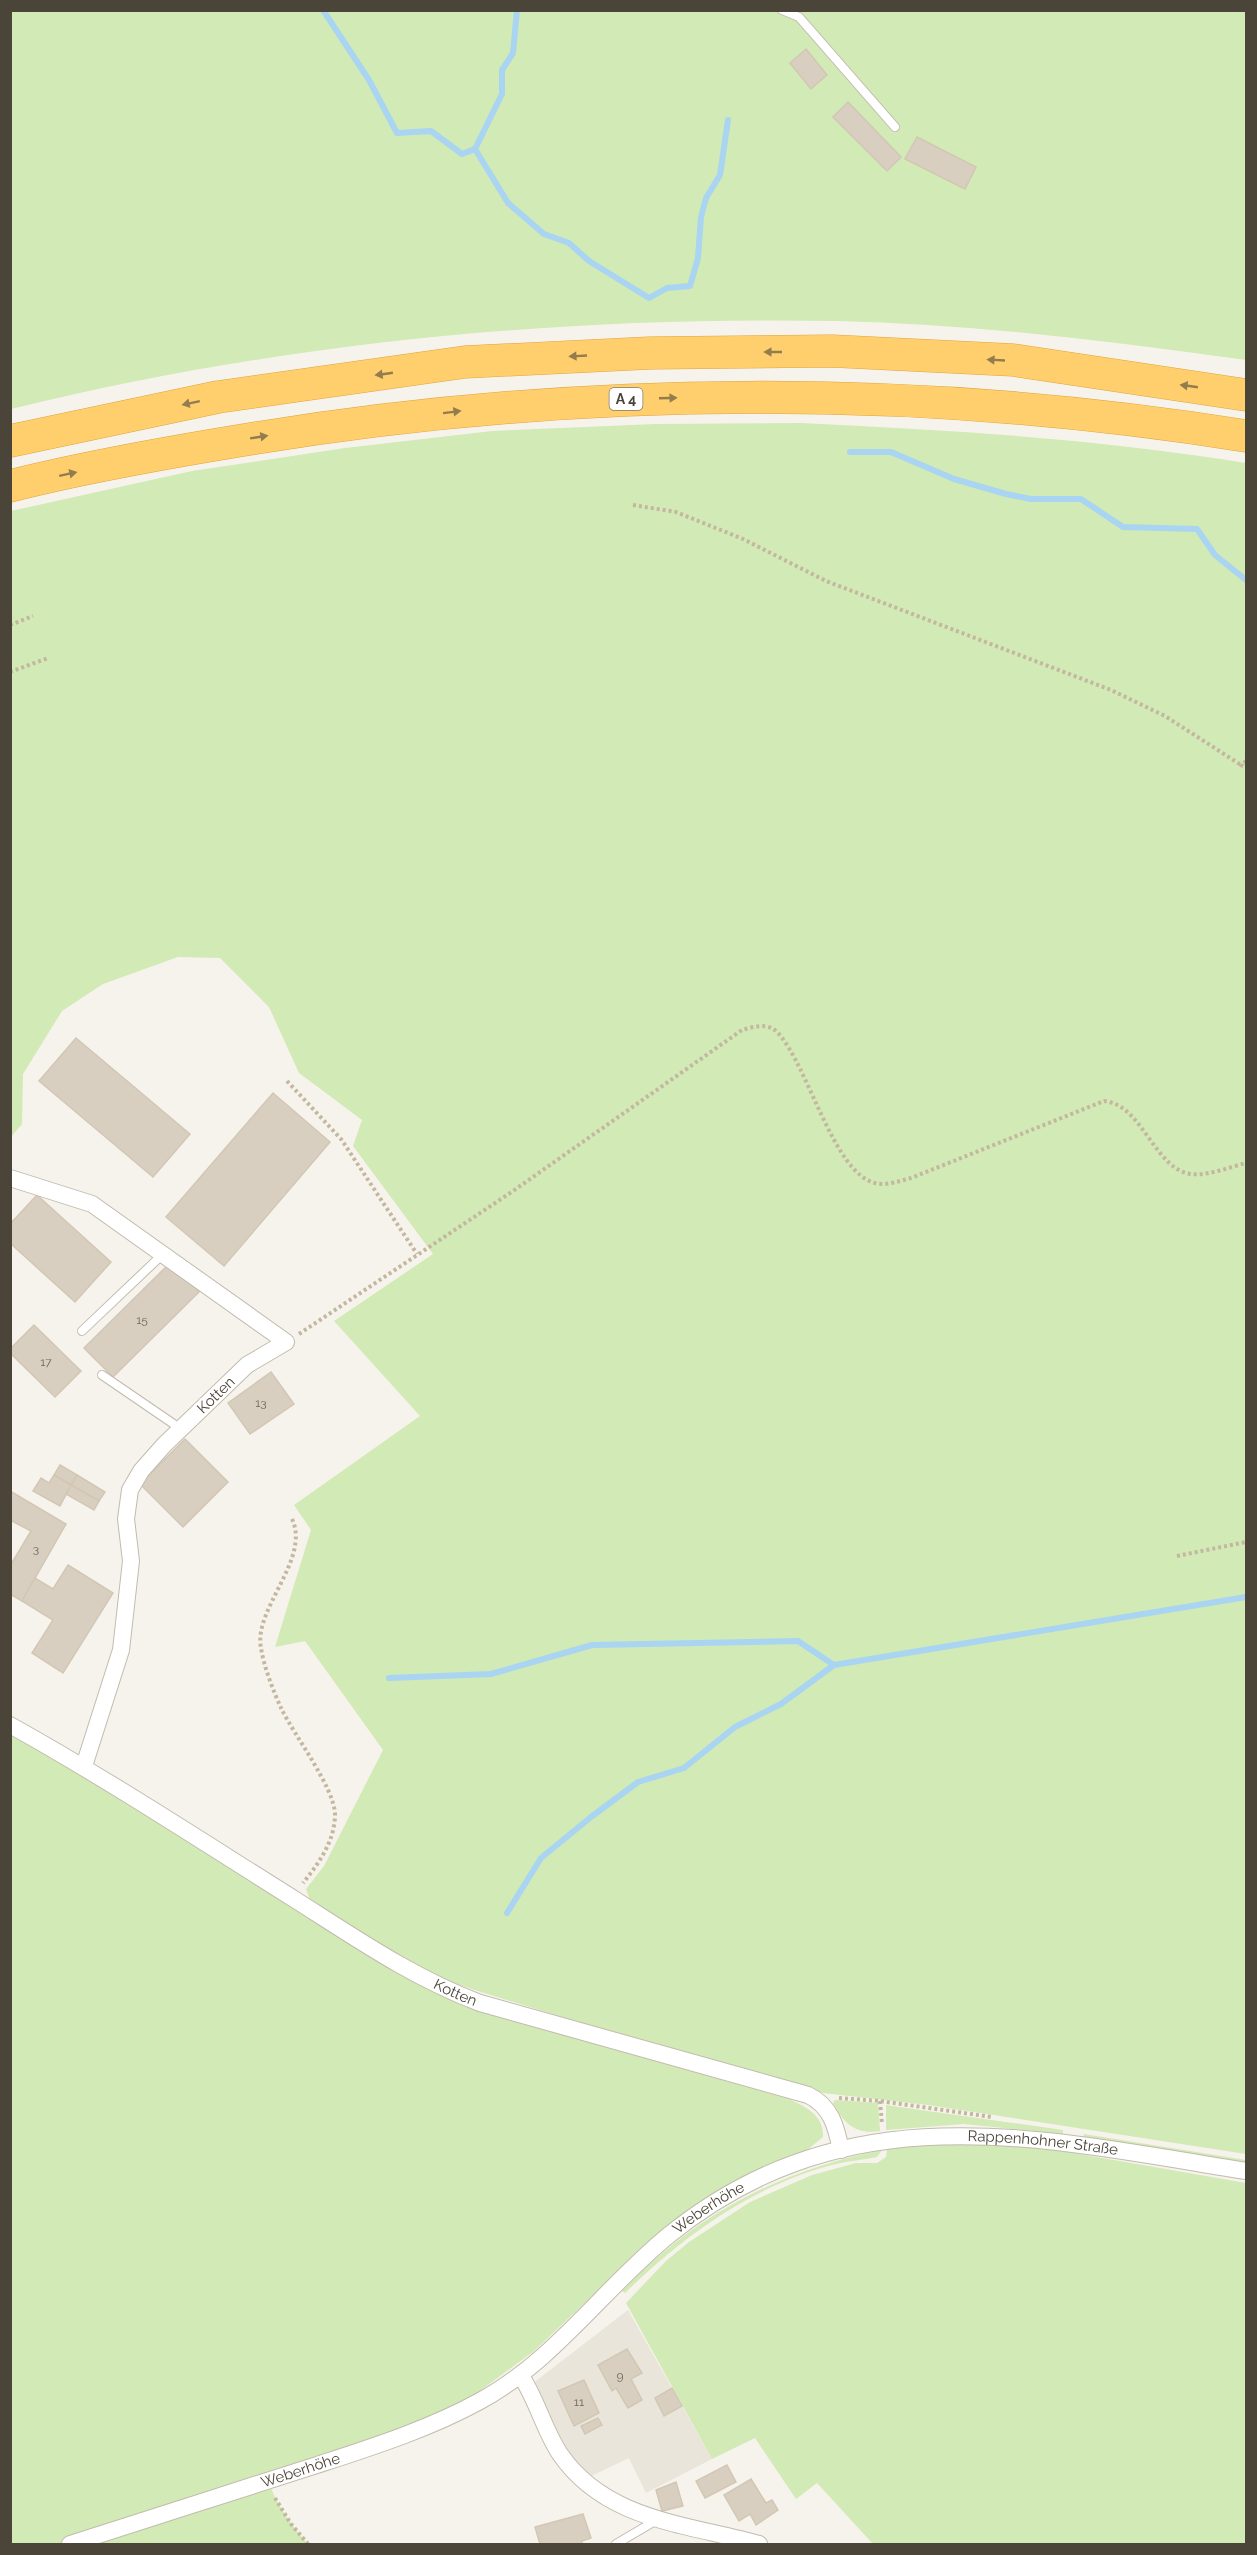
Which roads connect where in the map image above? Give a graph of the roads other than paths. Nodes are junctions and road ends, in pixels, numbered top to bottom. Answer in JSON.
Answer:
{"nodes":[{"id":1,"x":782,"y":10,"type":"edge"},
{"id":2,"x":895,"y":127,"type":"dead end"},
{"id":3,"x":1246,"y":395,"type":"edge"},
{"id":4,"x":1246,"y":436,"type":"edge"},
{"id":5,"x":10,"y":441,"type":"edge"},
{"id":6,"x":10,"y":486,"type":"edge"},
{"id":7,"x":10,"y":1178,"type":"edge"},
{"id":8,"x":164,"y":1254,"type":"junction"},
{"id":9,"x":82,"y":1332,"type":"dead end"},
{"id":10,"x":102,"y":1375,"type":"dead end"},
{"id":11,"x":181,"y":1429,"type":"junction"},
{"id":12,"x":10,"y":1725,"type":"edge"},
{"id":13,"x":84,"y":1766,"type":"junction"},
{"id":14,"x":842,"y":2150,"type":"junction"},
{"id":15,"x":1246,"y":2171,"type":"edge"},
{"id":16,"x":521,"y":2376,"type":"junction"},
{"id":17,"x":655,"y":2521,"type":"junction"},
{"id":18,"x":70,"y":2544,"type":"edge"},
{"id":19,"x":616,"y":2544,"type":"edge"},
{"id":20,"x":759,"y":2544,"type":"edge"}],
"edges":[{"from":1,"to":2,"type":"lane"},
{"from":3,"to":5,"type":"highway","one_way":true},
{"from":6,"to":4,"type":"highway","number":"A 4","one_way":true},
{"from":7,"to":8,"type":"street"},
{"from":8,"to":9,"type":"lane"},
{"from":8,"to":11,"type":"street","name":"Kotten"},
{"from":10,"to":11,"type":"lane"},
{"from":11,"to":13,"type":"street","name":"Kotten"},
{"from":12,"to":13,"type":"street","name":"Kotten"},
{"from":13,"to":14,"type":"street","name":"Kotten"},
{"from":14,"to":15,"type":"street","name":"Rappenhohner Straße"},
{"from":14,"to":16,"type":"street","name":"Weberhöhe"},
{"from":16,"to":17,"type":"street"},
{"from":16,"to":18,"type":"street","name":"Weberhöhe"},
{"from":17,"to":19,"type":"lane"},
{"from":17,"to":20,"type":"street"}]}
